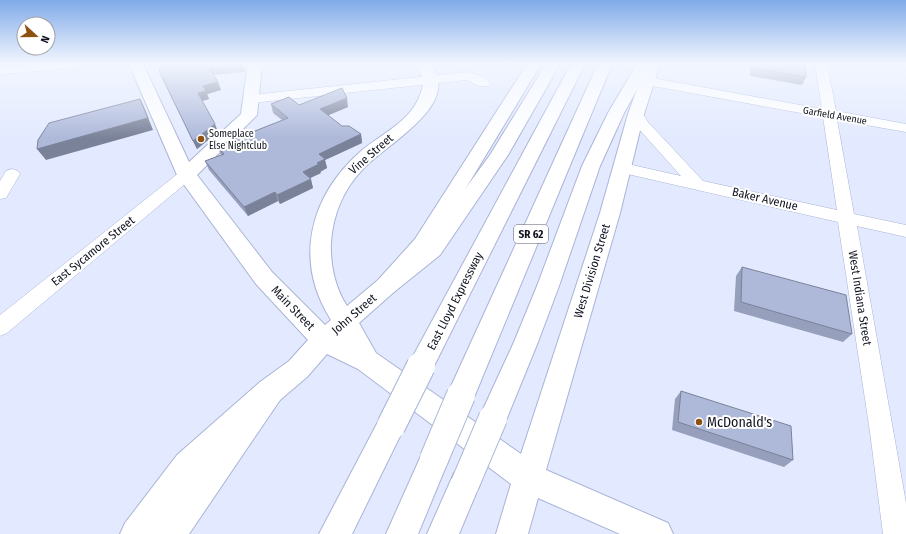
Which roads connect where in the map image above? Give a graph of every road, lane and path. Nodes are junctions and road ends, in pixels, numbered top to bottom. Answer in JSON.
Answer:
{"nodes":[{"id":1,"x":147,"y":89,"type":"edge"},
{"id":2,"x":253,"y":89,"type":"edge"},
{"id":3,"x":318,"y":89,"type":"edge"},
{"id":4,"x":428,"y":89,"type":"edge"},
{"id":5,"x":518,"y":89,"type":"edge"},
{"id":6,"x":538,"y":89,"type":"edge"},
{"id":7,"x":565,"y":89,"type":"edge"},
{"id":8,"x":594,"y":89,"type":"edge"},
{"id":9,"x":634,"y":89,"type":"edge"},
{"id":10,"x":643,"y":89,"type":"edge"},
{"id":11,"x":726,"y":89,"type":"edge"},
{"id":12,"x":825,"y":89,"type":"edge"},
{"id":13,"x":252,"y":99,"type":"junction"},
{"id":14,"x":636,"y":114,"type":"junction"},
{"id":15,"x":829,"y":114,"type":"junction"},
{"id":16,"x":906,"y":128,"type":"edge"},
{"id":17,"x":623,"y":168,"type":"junction"},
{"id":18,"x":12,"y":174,"type":"dead end"},
{"id":19,"x":186,"y":175,"type":"junction"},
{"id":20,"x":697,"y":184,"type":"junction"},
{"id":21,"x":0,"y":194,"type":"edge"},
{"id":22,"x":846,"y":218,"type":"junction"},
{"id":23,"x":906,"y":231,"type":"edge"},
{"id":24,"x":386,"y":286,"type":"junction"},
{"id":25,"x":346,"y":322,"type":"junction"},
{"id":26,"x":0,"y":327,"type":"edge"},
{"id":27,"x":324,"y":340,"type":"junction"},
{"id":28,"x":367,"y":361,"type":"junction"},
{"id":29,"x":270,"y":392,"type":"junction"},
{"id":30,"x":529,"y":478,"type":"junction"},
{"id":31,"x":136,"y":534,"type":"edge"},
{"id":32,"x":170,"y":534,"type":"edge"},
{"id":33,"x":335,"y":534,"type":"edge"},
{"id":34,"x":402,"y":534,"type":"edge"},
{"id":35,"x":443,"y":534,"type":"edge"},
{"id":36,"x":512,"y":534,"type":"edge"},
{"id":37,"x":657,"y":534,"type":"edge"},
{"id":38,"x":897,"y":534,"type":"edge"}],
"edges":[{"from":1,"to":19,"type":"main road","name":"Main Street"},
{"from":2,"to":13,"type":"main road"},
{"from":3,"to":13,"type":"street"},
{"from":4,"to":25,"type":"main road","name":"Vine Street"},
{"from":5,"to":24,"type":"main road","name":"John Street"},
{"from":6,"to":24,"type":"main road"},
{"from":7,"to":33,"type":"main road","name":"East Lloyd Expressway","number":"SR 62","bridge":true},
{"from":8,"to":34,"type":"main road","number":"SR 62","bridge":true},
{"from":9,"to":35,"type":"main road","bridge":true},
{"from":10,"to":14,"type":"main road","name":"West Division Street"},
{"from":11,"to":15,"type":"street","name":"Garfield Avenue"},
{"from":12,"to":15,"type":"street","name":"West Indiana Street"},
{"from":13,"to":19,"type":"main road"},
{"from":14,"to":17,"type":"main road","name":"West Division Street"},
{"from":14,"to":20,"type":"street"},
{"from":15,"to":16,"type":"street","name":"Garfield Avenue"},
{"from":15,"to":22,"type":"street","name":"West Indiana Street"},
{"from":17,"to":20,"type":"street","name":"Baker Avenue"},
{"from":17,"to":30,"type":"main road","name":"West Division Street"},
{"from":18,"to":21,"type":"street"},
{"from":19,"to":26,"type":"street","name":"East Sycamore Street"},
{"from":19,"to":27,"type":"main road","name":"Main Street"},
{"from":20,"to":22,"type":"street","name":"Baker Avenue"},
{"from":22,"to":23,"type":"street","name":"Baker Avenue"},
{"from":22,"to":38,"type":"street","name":"West Indiana Street"},
{"from":24,"to":25,"type":"main road","name":"John Street"},
{"from":25,"to":27,"type":"main road","name":"John Street"},
{"from":25,"to":28,"type":"main road","name":"Vine Street"},
{"from":27,"to":28,"type":"main road","name":"Main Street"},
{"from":27,"to":29,"type":"main road","name":"John Street"},
{"from":28,"to":30,"type":"main road","name":"Main Street"},
{"from":29,"to":31,"type":"main road","name":"John Street"},
{"from":29,"to":32,"type":"main road"},
{"from":30,"to":36,"type":"main road","name":"West Division Street"},
{"from":30,"to":37,"type":"main road","name":"Main Street"}]}
